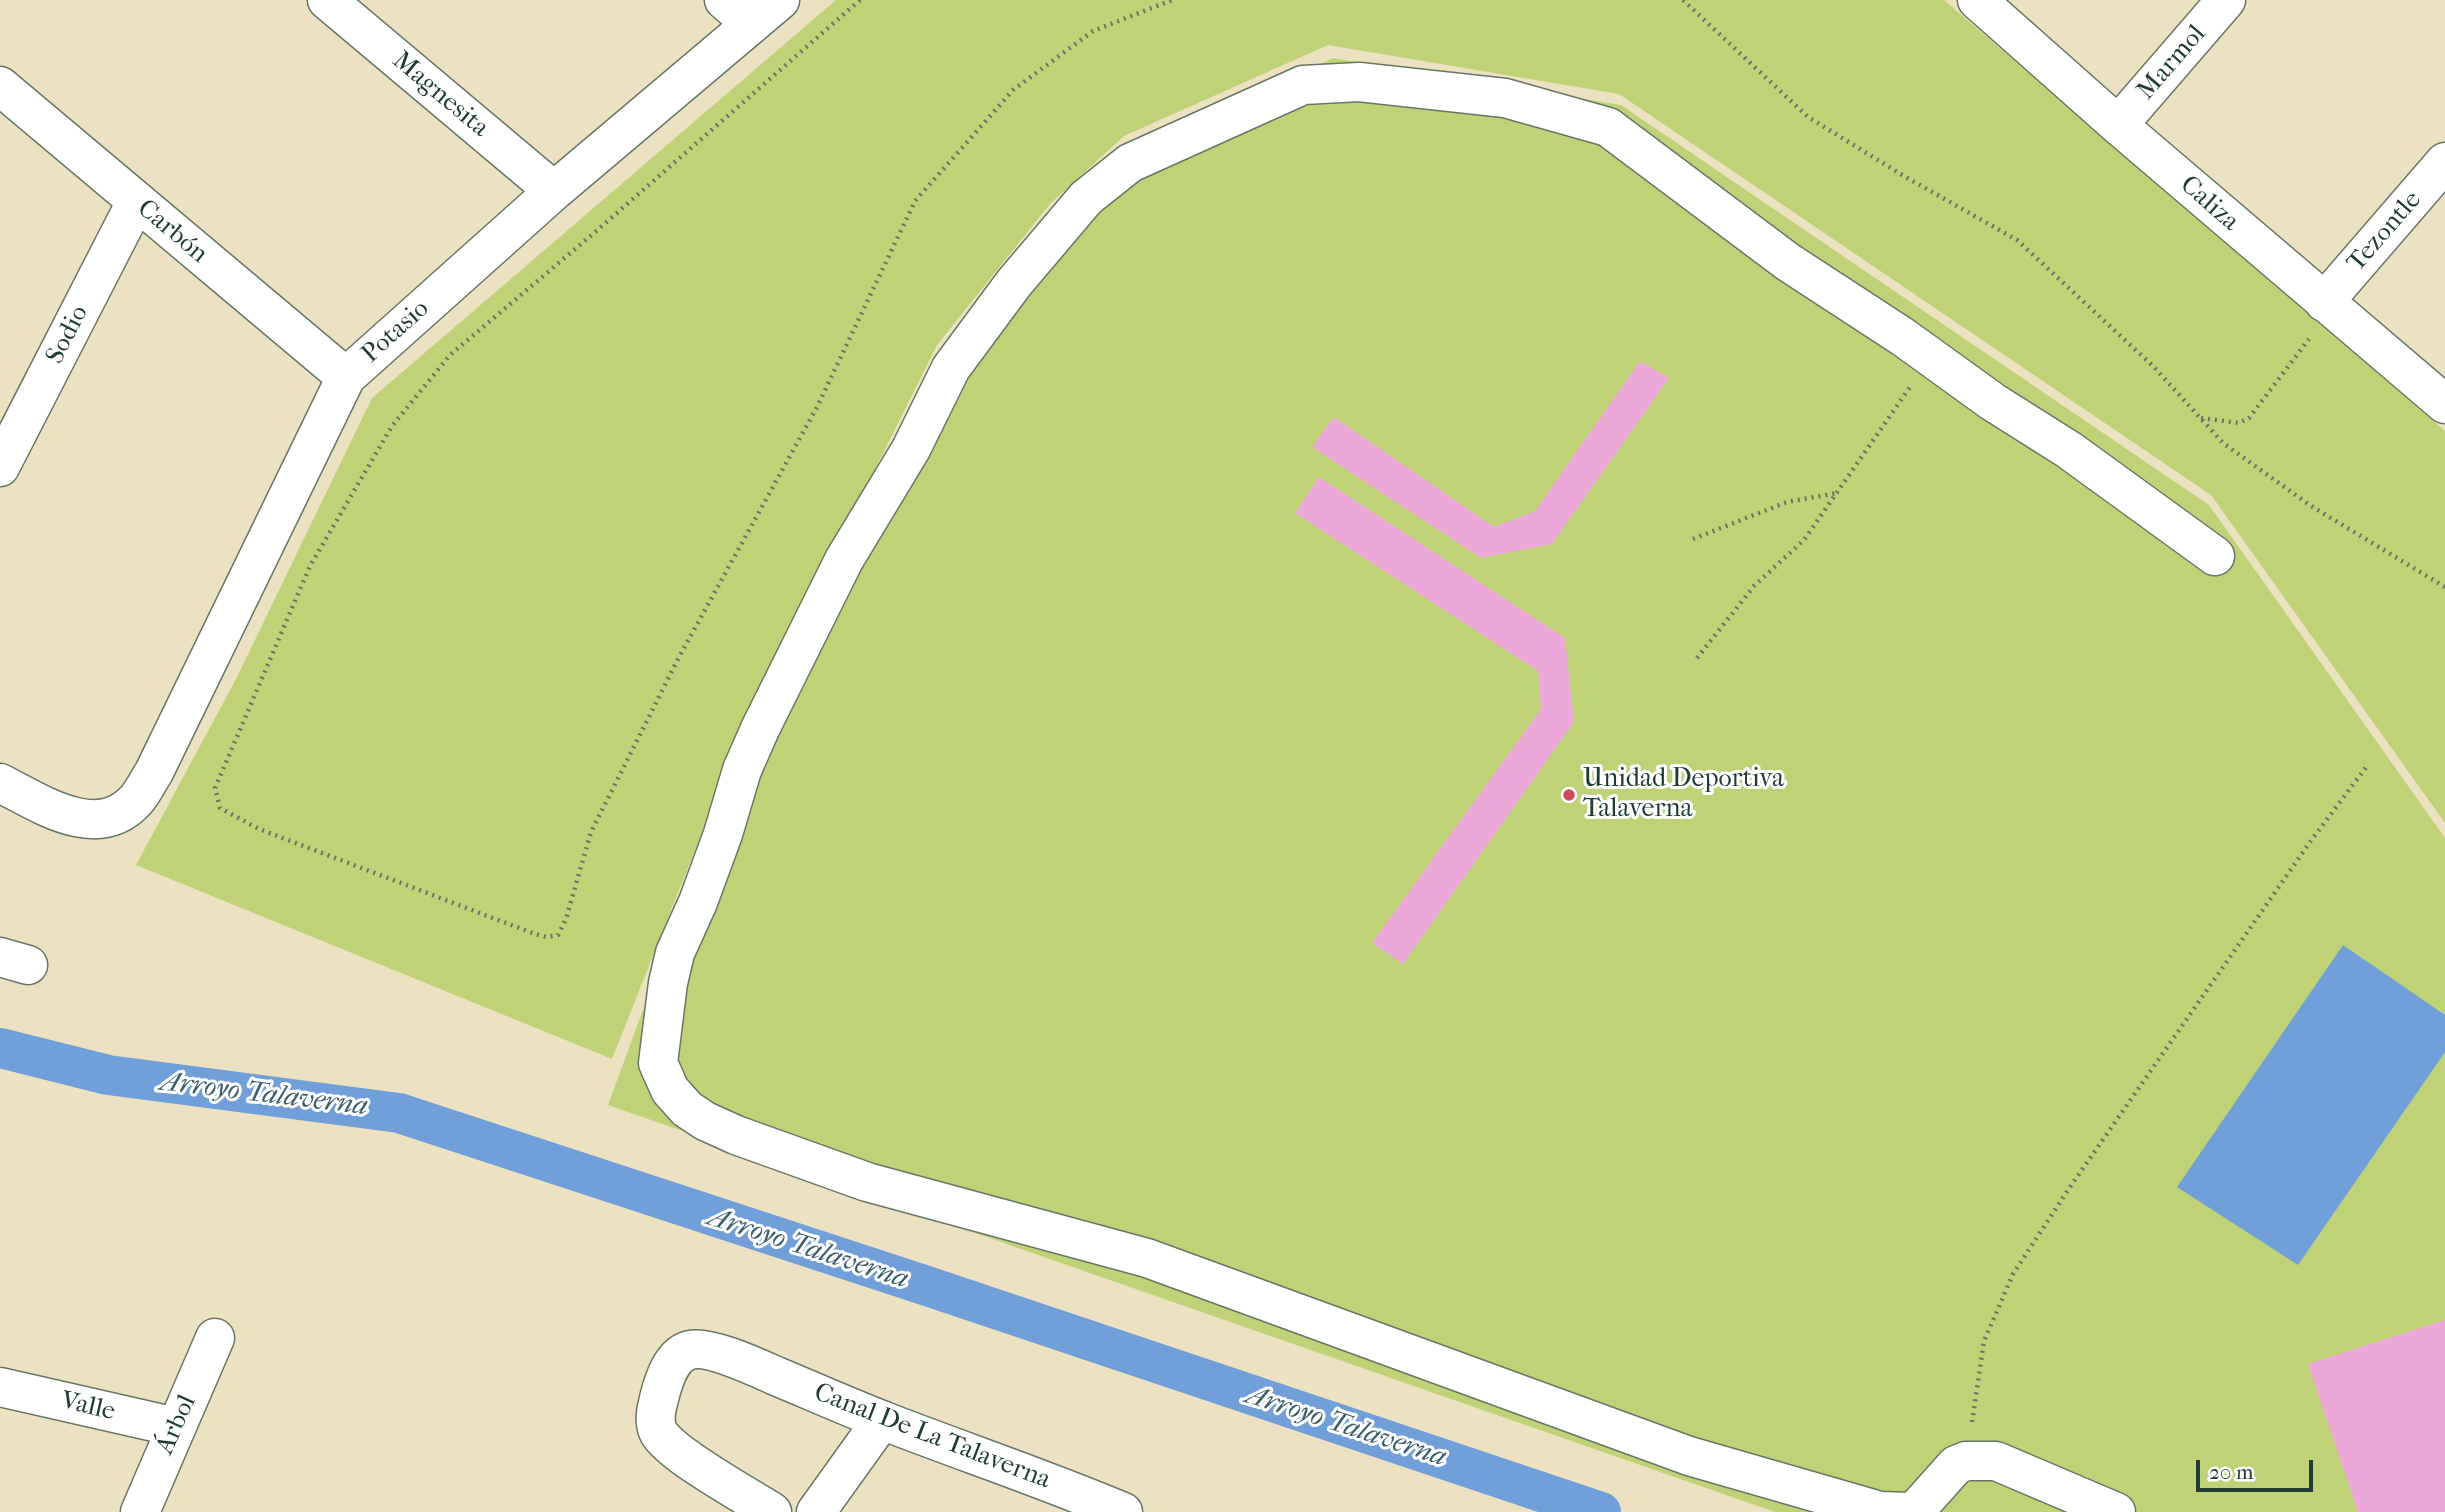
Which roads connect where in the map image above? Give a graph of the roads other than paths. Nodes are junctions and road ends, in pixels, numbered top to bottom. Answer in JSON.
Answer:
{"nodes":[{"id":1,"x":327,"y":0,"type":"edge"},
{"id":2,"x":1977,"y":0,"type":"edge"},
{"id":3,"x":2226,"y":0,"type":"edge"},
{"id":4,"x":752,"y":8,"type":"edge"},
{"id":5,"x":0,"y":86,"type":"edge"},
{"id":6,"x":2118,"y":125,"type":"junction"},
{"id":7,"x":2445,"y":162,"type":"edge"},
{"id":8,"x":554,"y":191,"type":"junction"},
{"id":9,"x":136,"y":202,"type":"junction"},
{"id":10,"x":2324,"y":302,"type":"junction"},
{"id":11,"x":346,"y":377,"type":"junction"},
{"id":12,"x":2445,"y":404,"type":"edge"},
{"id":13,"x":0,"y":467,"type":"edge"},
{"id":14,"x":2215,"y":556,"type":"dead end"},
{"id":15,"x":0,"y":783,"type":"edge"},
{"id":16,"x":215,"y":1338,"type":"dead end"},
{"id":17,"x":0,"y":1387,"type":"edge"},
{"id":18,"x":882,"y":1420,"type":"junction"},
{"id":19,"x":176,"y":1427,"type":"junction"},
{"id":20,"x":1105,"y":1509,"type":"edge"},
{"id":21,"x":139,"y":1512,"type":"edge"},
{"id":22,"x":772,"y":1512,"type":"edge"},
{"id":23,"x":816,"y":1512,"type":"edge"},
{"id":24,"x":1912,"y":1512,"type":"edge"},
{"id":25,"x":2116,"y":1512,"type":"edge"}],
"edges":[{"from":1,"to":8,"type":"street","name":"Magnesita"},
{"from":2,"to":6,"type":"street","name":"Caliza"},
{"from":3,"to":6,"type":"street","name":"Marmol"},
{"from":4,"to":8,"type":"street","name":"Potasio"},
{"from":5,"to":9,"type":"street","name":"Carbón"},
{"from":6,"to":10,"type":"street","name":"Caliza"},
{"from":7,"to":10,"type":"street","name":"Tezontle"},
{"from":8,"to":11,"type":"street","name":"Potasio"},
{"from":9,"to":11,"type":"street","name":"Carbón"},
{"from":9,"to":13,"type":"street","name":"Sodio"},
{"from":10,"to":12,"type":"street","name":"Caliza"},
{"from":11,"to":15,"type":"street","name":"Potasio"},
{"from":14,"to":24,"type":"street"},
{"from":16,"to":19,"type":"street","name":"Árbol"},
{"from":17,"to":19,"type":"street","name":"Valle"},
{"from":18,"to":20,"type":"street","name":"Canal De La Talaverna"},
{"from":18,"to":22,"type":"street","name":"Canal De La Talaverna"},
{"from":18,"to":23,"type":"street"},
{"from":19,"to":21,"type":"street","name":"Árbol"},
{"from":24,"to":25,"type":"street"}]}
